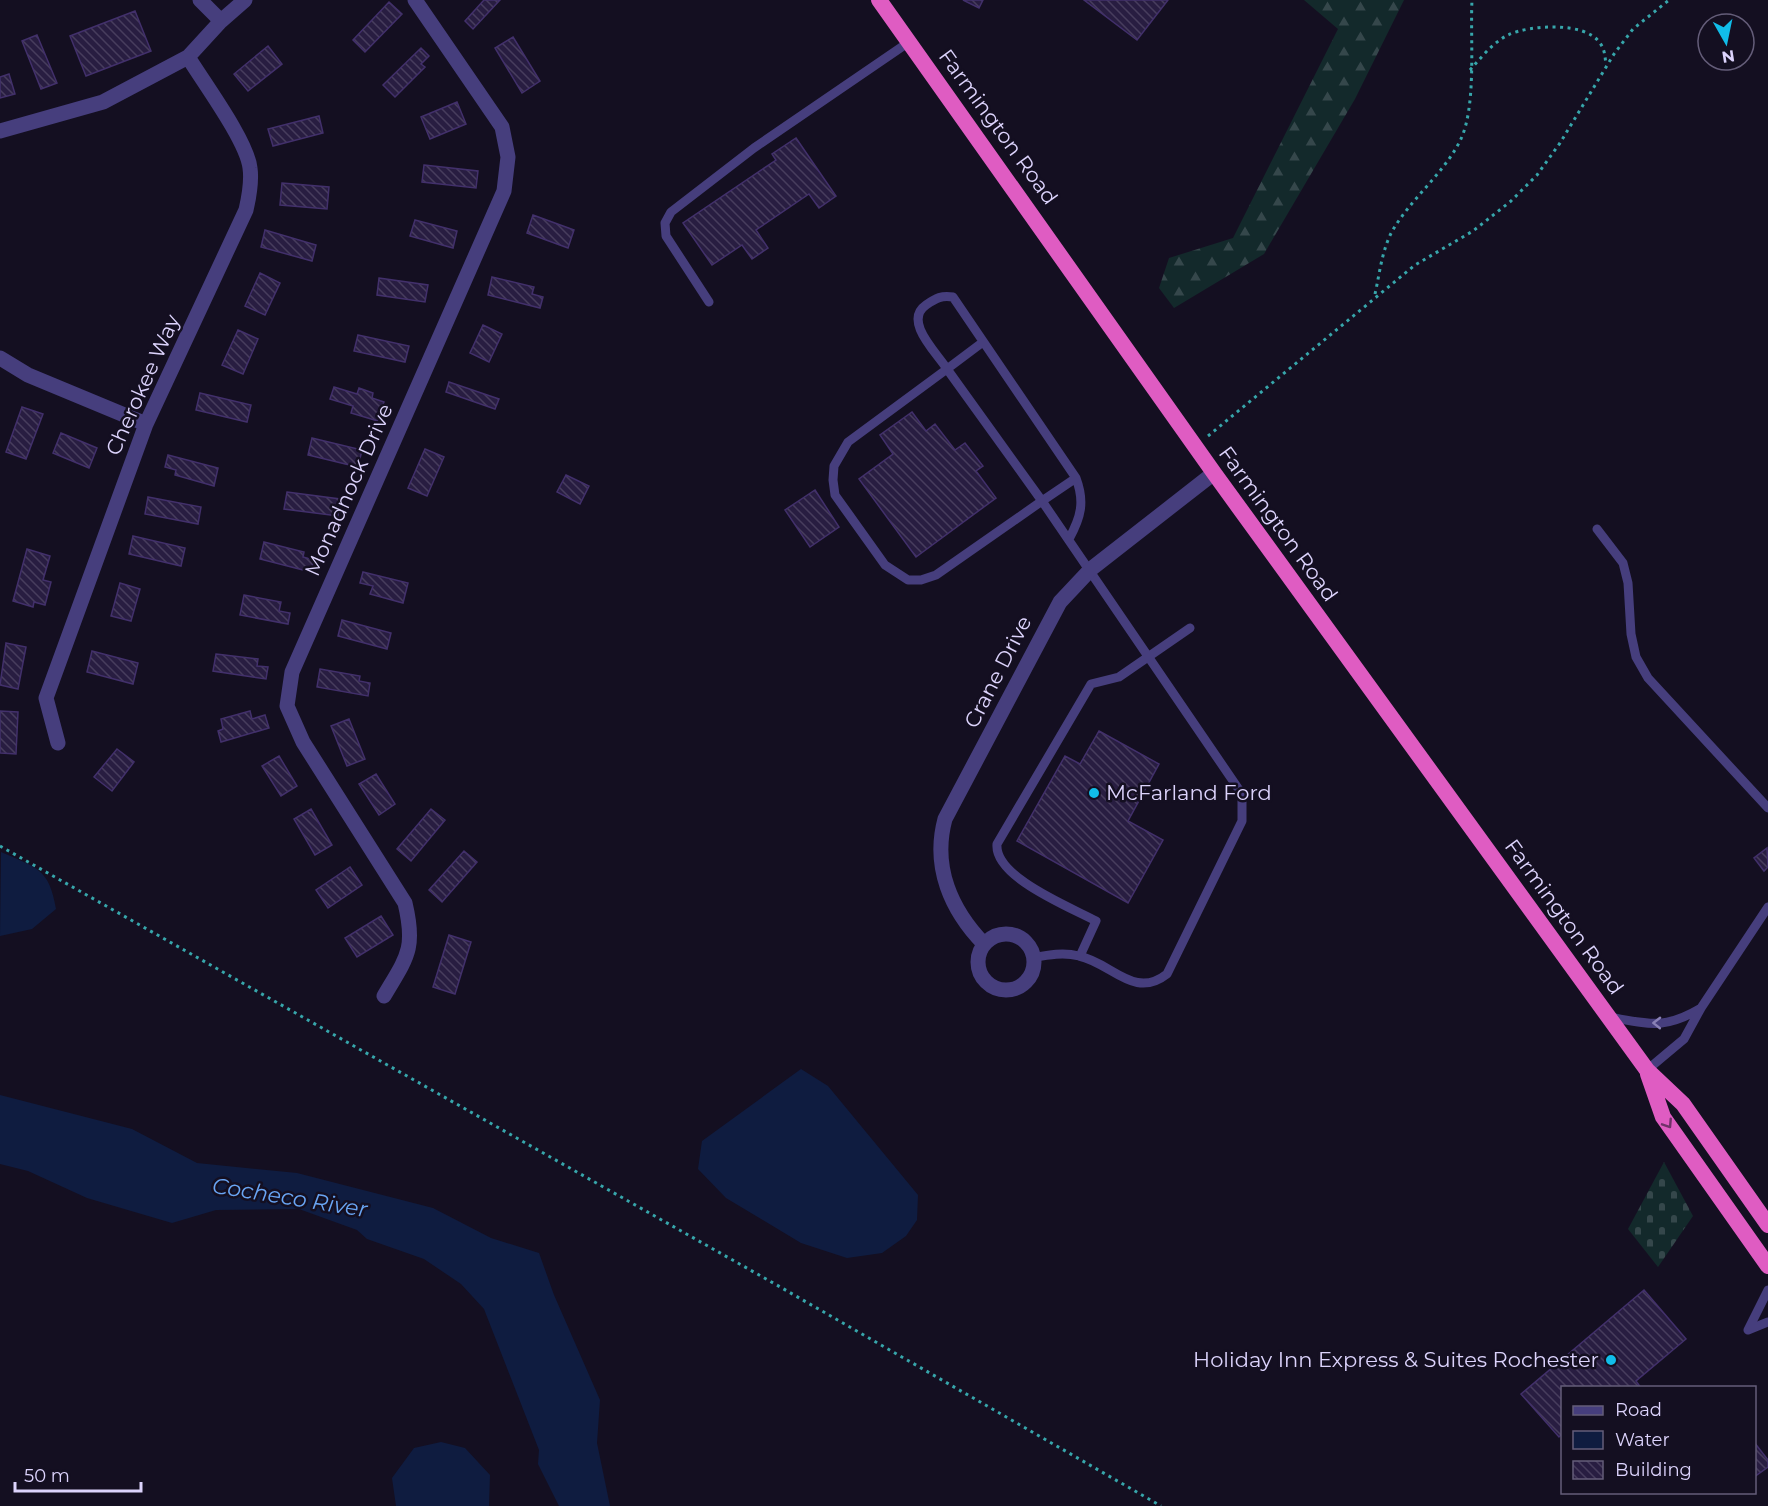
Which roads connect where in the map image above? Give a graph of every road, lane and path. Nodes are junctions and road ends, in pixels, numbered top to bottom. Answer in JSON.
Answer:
{"nodes":[{"id":1,"x":200,"y":0,"type":"edge"},
{"id":2,"x":245,"y":0,"type":"edge"},
{"id":3,"x":415,"y":0,"type":"edge"},
{"id":4,"x":879,"y":0,"type":"edge"},
{"id":5,"x":1472,"y":0,"type":"edge"},
{"id":6,"x":1669,"y":0,"type":"edge"},
{"id":7,"x":221,"y":21,"type":"junction"},
{"id":8,"x":909,"y":42,"type":"junction"},
{"id":9,"x":188,"y":57,"type":"junction"},
{"id":10,"x":1606,"y":67,"type":"junction"},
{"id":11,"x":1470,"y":70,"type":"junction"},
{"id":12,"x":0,"y":131,"type":"edge"},
{"id":13,"x":1375,"y":296,"type":"junction"},
{"id":14,"x":710,"y":302,"type":"dead end"},
{"id":15,"x":983,"y":342,"type":"junction"},
{"id":16,"x":0,"y":358,"type":"edge"},
{"id":17,"x":947,"y":369,"type":"junction"},
{"id":18,"x":146,"y":424,"type":"junction"},
{"id":19,"x":1195,"y":447,"type":"junction"},
{"id":20,"x":1214,"y":473,"type":"junction"},
{"id":21,"x":1076,"y":478,"type":"junction"},
{"id":22,"x":1042,"y":501,"type":"junction"},
{"id":23,"x":1597,"y":528,"type":"dead end"},
{"id":24,"x":1069,"y":539,"type":"junction"},
{"id":25,"x":1091,"y":569,"type":"junction"},
{"id":26,"x":1190,"y":628,"type":"dead end"},
{"id":27,"x":1150,"y":656,"type":"junction"},
{"id":28,"x":58,"y":743,"type":"dead end"},
{"id":29,"x":1768,"y":808,"type":"edge"},
{"id":30,"x":0,"y":846,"type":"edge"},
{"id":31,"x":1768,"y":907,"type":"edge"},
{"id":32,"x":984,"y":944,"type":"junction"},
{"id":33,"x":1080,"y":956,"type":"junction"},
{"id":34,"x":1032,"y":958,"type":"junction"},
{"id":35,"x":384,"y":996,"type":"dead end"},
{"id":36,"x":1701,"y":1008,"type":"junction"},
{"id":37,"x":1609,"y":1017,"type":"junction"},
{"id":38,"x":1647,"y":1070,"type":"junction"},
{"id":39,"x":1768,"y":1225,"type":"edge"},
{"id":40,"x":1768,"y":1266,"type":"edge"},
{"id":41,"x":1768,"y":1290,"type":"edge"},
{"id":42,"x":1768,"y":1322,"type":"edge"},
{"id":43,"x":1161,"y":1506,"type":"edge"}],
"edges":[{"from":1,"to":7,"type":"street"},
{"from":2,"to":7,"type":"street"},
{"from":3,"to":35,"type":"street","name":"Monadnock Drive"},
{"from":4,"to":8,"type":"highway","name":"Farmington Road"},
{"from":5,"to":11,"type":"path"},
{"from":6,"to":10,"type":"path"},
{"from":7,"to":9,"type":"street"},
{"from":8,"to":14,"type":"lane"},
{"from":8,"to":19,"type":"highway","name":"Farmington Road"},
{"from":9,"to":12,"type":"street"},
{"from":9,"to":18,"type":"street","name":"Cherokee Way"},
{"from":10,"to":11,"type":"path"},
{"from":10,"to":13,"type":"path"},
{"from":11,"to":13,"type":"path"},
{"from":13,"to":19,"type":"path"},
{"from":15,"to":17,"type":"lane"},
{"from":15,"to":17,"type":"lane"},
{"from":15,"to":21,"type":"lane"},
{"from":16,"to":18,"type":"street"},
{"from":17,"to":22,"type":"lane"},
{"from":17,"to":22,"type":"lane"},
{"from":18,"to":28,"type":"street","name":"Cherokee Way"},
{"from":19,"to":20,"type":"highway","name":"Farmington Road"},
{"from":20,"to":25,"type":"street","name":"Crane Drive"},
{"from":20,"to":37,"type":"highway","name":"Farmington Road"},
{"from":21,"to":22,"type":"lane"},
{"from":21,"to":24,"type":"lane"},
{"from":22,"to":24,"type":"lane"},
{"from":23,"to":29,"type":"lane"},
{"from":24,"to":25,"type":"lane"},
{"from":25,"to":27,"type":"lane"},
{"from":25,"to":32,"type":"street","name":"Crane Drive"},
{"from":26,"to":27,"type":"lane"},
{"from":27,"to":33,"type":"lane"},
{"from":27,"to":33,"type":"lane"},
{"from":30,"to":43,"type":"path"},
{"from":31,"to":36,"type":"lane"},
{"from":32,"to":34,"type":"street"},
{"from":32,"to":34,"type":"street"},
{"from":33,"to":34,"type":"lane"},
{"from":36,"to":37,"type":"lane","one_way":true},
{"from":36,"to":38,"type":"lane"},
{"from":37,"to":38,"type":"highway","name":"Farmington Road"},
{"from":38,"to":39,"type":"highway","name":"Farmington Road"},
{"from":38,"to":40,"type":"highway","name":"Farmington Road","one_way":true},
{"from":41,"to":42,"type":"lane"}]}
